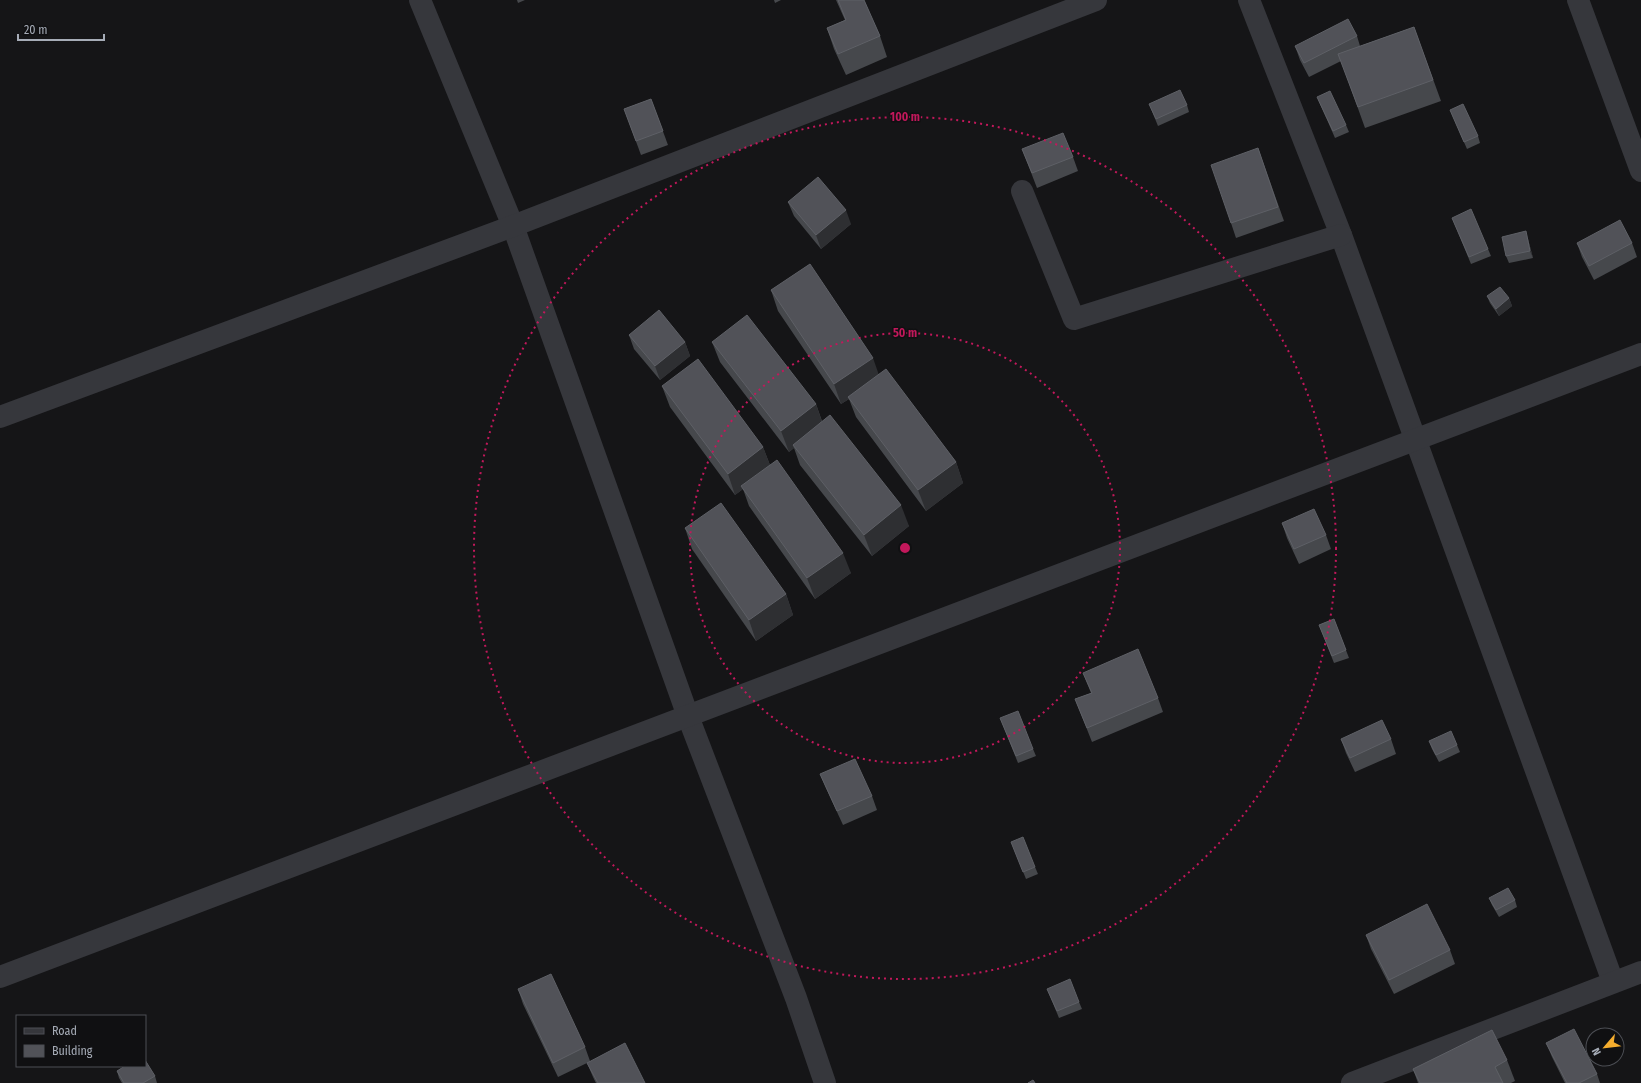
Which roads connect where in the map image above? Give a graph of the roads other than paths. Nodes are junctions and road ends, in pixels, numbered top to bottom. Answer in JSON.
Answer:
{"nodes":[{"id":1,"x":420,"y":0,"type":"edge"},
{"id":2,"x":1096,"y":0,"type":"edge"},
{"id":3,"x":1249,"y":0,"type":"edge"},
{"id":4,"x":1578,"y":0,"type":"edge"},
{"id":5,"x":1641,"y":171,"type":"edge"},
{"id":6,"x":1022,"y":191,"type":"dead end"},
{"id":7,"x":513,"y":226,"type":"junction"},
{"id":8,"x":1341,"y":236,"type":"junction"},
{"id":9,"x":1641,"y":354,"type":"edge"},
{"id":10,"x":0,"y":417,"type":"edge"},
{"id":11,"x":1415,"y":441,"type":"junction"},
{"id":12,"x":689,"y":719,"type":"junction"},
{"id":13,"x":1641,"y":972,"type":"edge"},
{"id":14,"x":0,"y":977,"type":"edge"},
{"id":15,"x":1612,"y":982,"type":"junction"},
{"id":16,"x":1391,"y":1076,"type":"edge"},
{"id":17,"x":825,"y":1083,"type":"edge"},
{"id":18,"x":1352,"y":1083,"type":"edge"}],
"edges":[{"from":1,"to":7,"type":"street"},
{"from":2,"to":7,"type":"street"},
{"from":3,"to":8,"type":"street"},
{"from":4,"to":5,"type":"street"},
{"from":6,"to":8,"type":"street"},
{"from":7,"to":10,"type":"street"},
{"from":7,"to":12,"type":"street"},
{"from":8,"to":11,"type":"street"},
{"from":9,"to":11,"type":"street"},
{"from":11,"to":12,"type":"street"},
{"from":11,"to":15,"type":"street"},
{"from":12,"to":14,"type":"street"},
{"from":12,"to":17,"type":"street"},
{"from":13,"to":15,"type":"street"},
{"from":15,"to":16,"type":"street"},
{"from":16,"to":18,"type":"street"}]}
